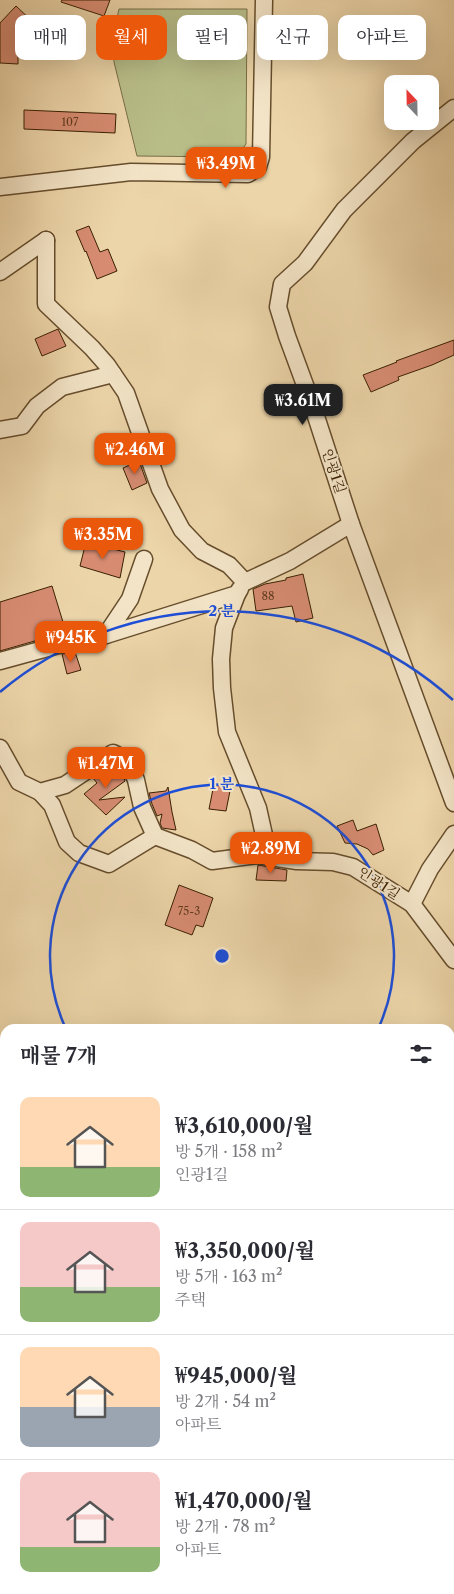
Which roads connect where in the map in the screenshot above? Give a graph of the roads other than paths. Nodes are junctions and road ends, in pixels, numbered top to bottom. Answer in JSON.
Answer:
{"nodes":[{"id":1,"x":264,"y":0,"type":"edge"},
{"id":2,"x":454,"y":108,"type":"edge"},
{"id":3,"x":0,"y":187,"type":"edge"},
{"id":4,"x":0,"y":272,"type":"edge"},
{"id":5,"x":113,"y":374,"type":"junction"},
{"id":6,"x":0,"y":430,"type":"edge"},
{"id":7,"x":352,"y":524,"type":"junction"},
{"id":8,"x":144,"y":559,"type":"dead end"},
{"id":9,"x":241,"y":588,"type":"junction"},
{"id":10,"x":106,"y":636,"type":"junction"},
{"id":11,"x":0,"y":661,"type":"edge"},
{"id":12,"x":0,"y":748,"type":"edge"},
{"id":13,"x":40,"y":792,"type":"junction"},
{"id":14,"x":454,"y":804,"type":"edge"},
{"id":15,"x":454,"y":834,"type":"edge"},
{"id":16,"x":155,"y":836,"type":"junction"},
{"id":17,"x":257,"y":855,"type":"junction"},
{"id":18,"x":412,"y":904,"type":"junction"},
{"id":19,"x":454,"y":960,"type":"edge"}],
"edges":[{"from":1,"to":3,"type":"street"},
{"from":2,"to":7,"type":"street","name":"인광1길"},
{"from":4,"to":5,"type":"street"},
{"from":5,"to":6,"type":"street"},
{"from":5,"to":9,"type":"street"},
{"from":7,"to":9,"type":"street"},
{"from":7,"to":14,"type":"street","name":"인광1길"},
{"from":8,"to":10,"type":"street"},
{"from":9,"to":10,"type":"street"},
{"from":9,"to":17,"type":"street"},
{"from":10,"to":11,"type":"street"},
{"from":12,"to":13,"type":"street"},
{"from":13,"to":16,"type":"street"},
{"from":13,"to":16,"type":"street"},
{"from":15,"to":18,"type":"street","name":"인광1길"},
{"from":16,"to":17,"type":"street","name":"인광1길"},
{"from":17,"to":18,"type":"street","name":"인광1길"},
{"from":18,"to":19,"type":"street","name":"인광1길"}]}
